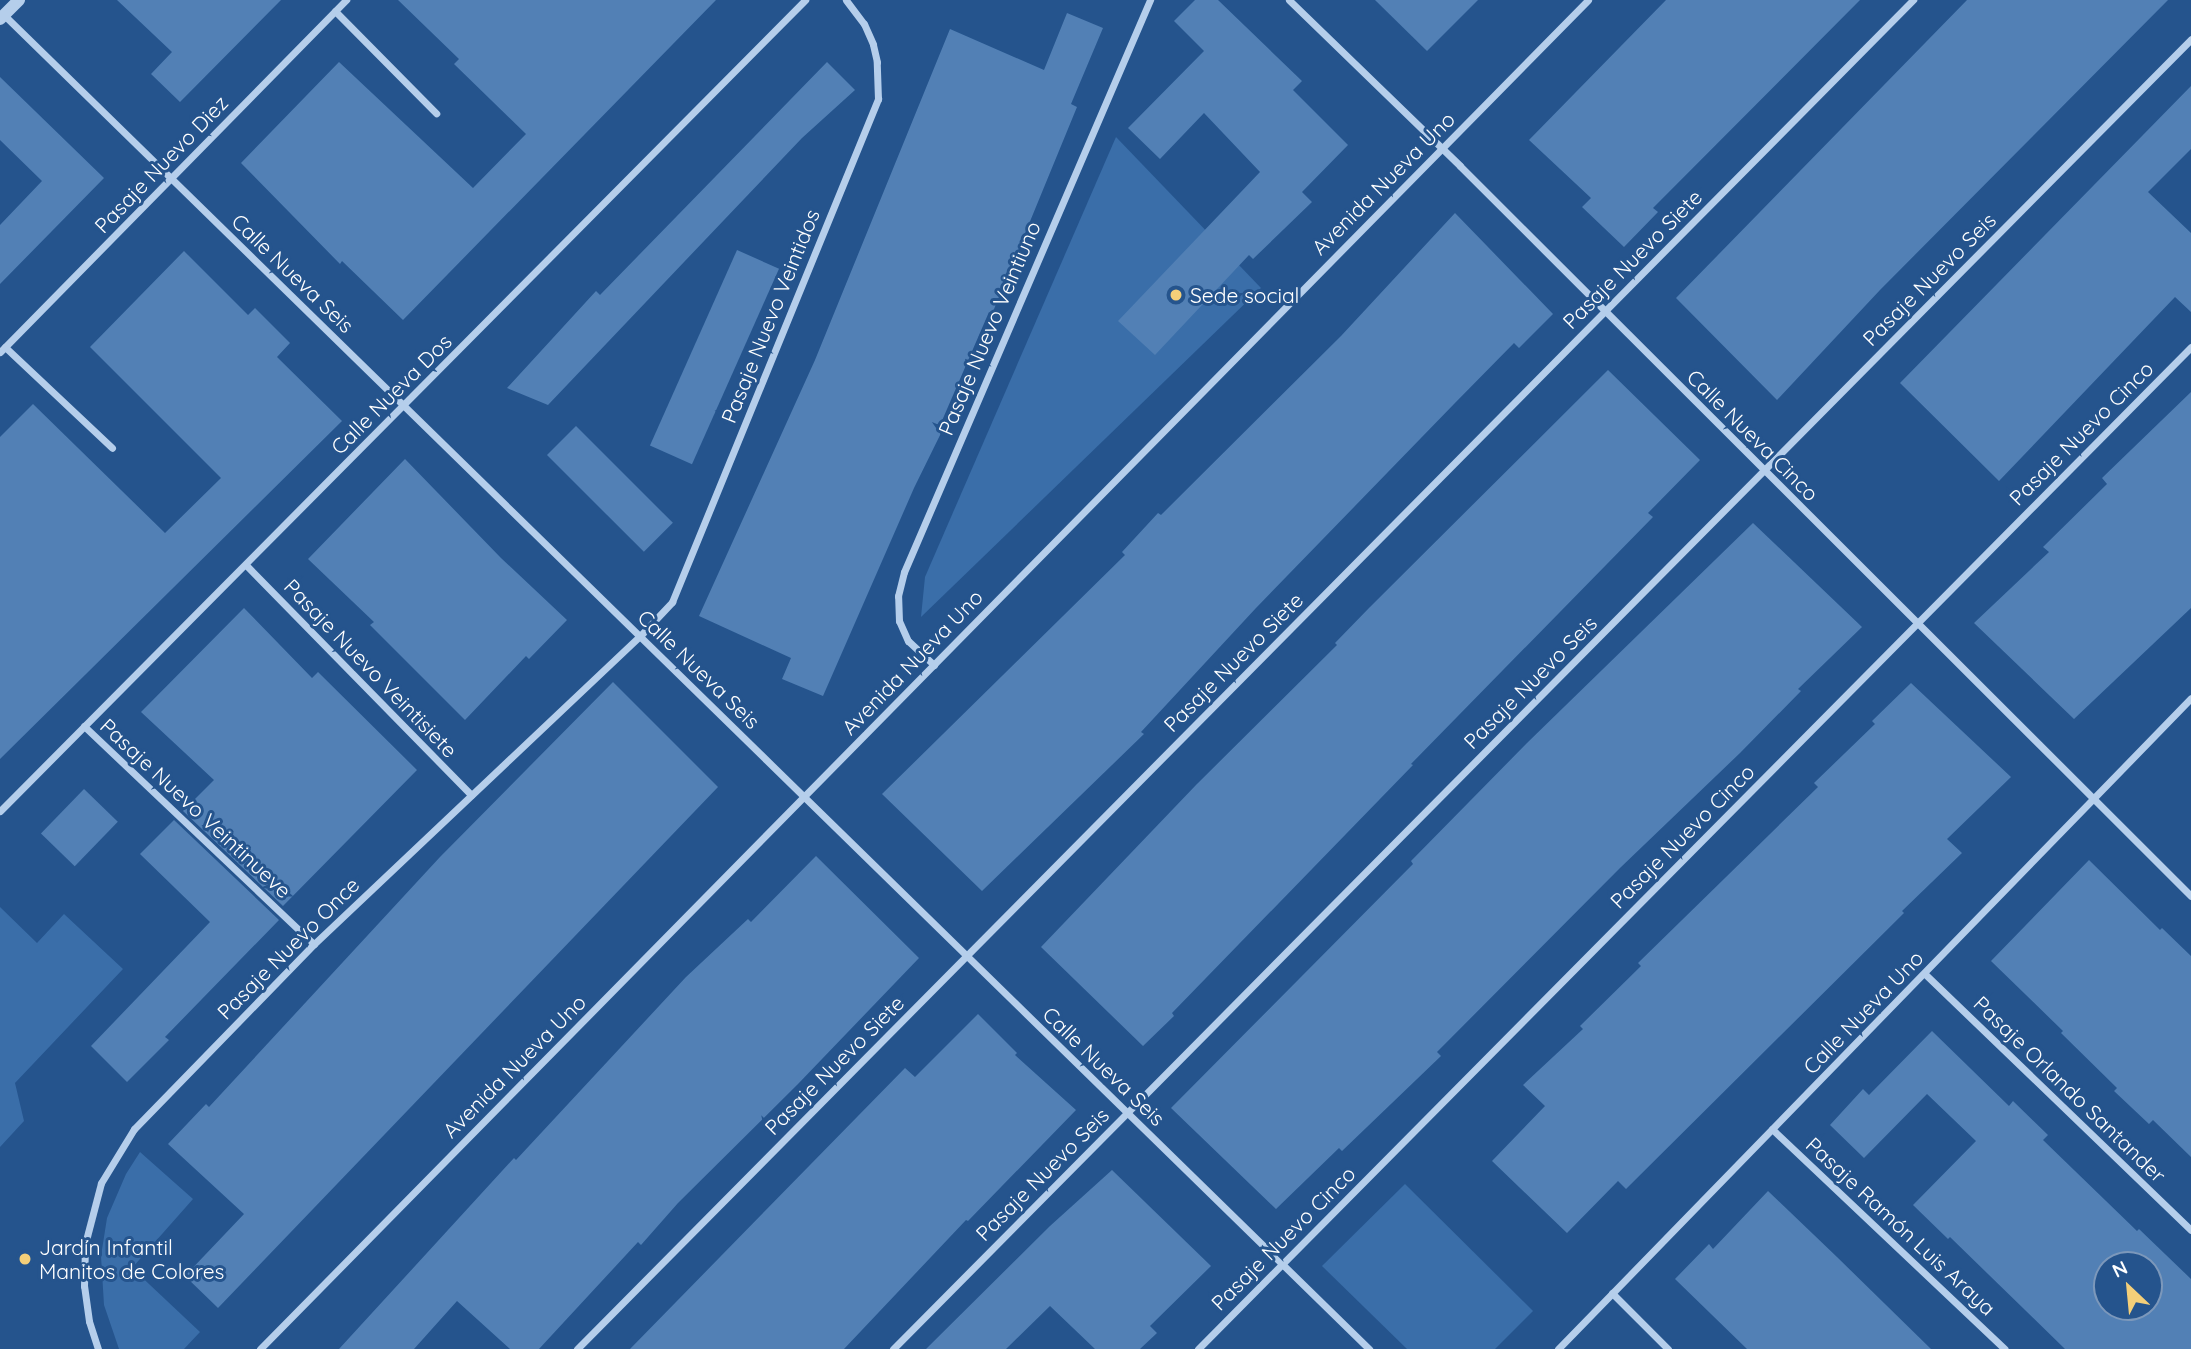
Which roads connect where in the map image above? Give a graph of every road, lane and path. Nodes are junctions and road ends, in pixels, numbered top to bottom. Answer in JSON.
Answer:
{"nodes":[{"id":1,"x":19,"y":0,"type":"edge"},
{"id":2,"x":346,"y":0,"type":"edge"},
{"id":3,"x":805,"y":0,"type":"edge"},
{"id":4,"x":846,"y":0,"type":"edge"},
{"id":5,"x":1150,"y":0,"type":"edge"},
{"id":6,"x":1289,"y":0,"type":"edge"},
{"id":7,"x":1588,"y":0,"type":"edge"},
{"id":8,"x":1913,"y":0,"type":"edge"},
{"id":9,"x":335,"y":11,"type":"junction"},
{"id":10,"x":2,"y":17,"type":"edge"},
{"id":11,"x":2191,"y":39,"type":"edge"},
{"id":12,"x":436,"y":113,"type":"dead end"},
{"id":13,"x":1442,"y":149,"type":"junction"},
{"id":14,"x":171,"y":178,"type":"junction"},
{"id":15,"x":1605,"y":311,"type":"junction"},
{"id":16,"x":2191,"y":347,"type":"edge"},
{"id":17,"x":3,"y":349,"type":"edge"},
{"id":18,"x":404,"y":406,"type":"junction"},
{"id":19,"x":112,"y":449,"type":"dead end"},
{"id":20,"x":1764,"y":470,"type":"junction"},
{"id":21,"x":246,"y":565,"type":"junction"},
{"id":22,"x":1917,"y":623,"type":"junction"},
{"id":23,"x":640,"y":636,"type":"junction"},
{"id":24,"x":934,"y":665,"type":"junction"},
{"id":25,"x":2191,"y":698,"type":"edge"},
{"id":26,"x":85,"y":726,"type":"junction"},
{"id":27,"x":471,"y":795,"type":"junction"},
{"id":28,"x":804,"y":797,"type":"junction"},
{"id":29,"x":2093,"y":799,"type":"junction"},
{"id":30,"x":0,"y":811,"type":"edge"},
{"id":31,"x":2191,"y":896,"type":"edge"},
{"id":32,"x":314,"y":944,"type":"junction"},
{"id":33,"x":967,"y":956,"type":"junction"},
{"id":34,"x":1925,"y":974,"type":"junction"},
{"id":35,"x":1128,"y":1113,"type":"junction"},
{"id":36,"x":1772,"y":1129,"type":"junction"},
{"id":37,"x":2191,"y":1230,"type":"edge"},
{"id":38,"x":1282,"y":1264,"type":"junction"},
{"id":39,"x":1612,"y":1293,"type":"junction"},
{"id":40,"x":98,"y":1349,"type":"edge"},
{"id":41,"x":260,"y":1349,"type":"edge"},
{"id":42,"x":577,"y":1349,"type":"edge"},
{"id":43,"x":893,"y":1349,"type":"edge"},
{"id":44,"x":1198,"y":1349,"type":"edge"},
{"id":45,"x":1369,"y":1349,"type":"edge"},
{"id":46,"x":1558,"y":1349,"type":"edge"},
{"id":47,"x":1668,"y":1349,"type":"edge"},
{"id":48,"x":2005,"y":1349,"type":"edge"}],
"edges":[{"from":1,"to":10,"type":"street"},
{"from":2,"to":9,"type":"street","name":"Pasaje Nuevo Diez"},
{"from":3,"to":18,"type":"street","name":"Calle Nueva Dos"},
{"from":4,"to":23,"type":"street","name":"Pasaje Nuevo Veintidos"},
{"from":5,"to":24,"type":"street","name":"Pasaje Nuevo Veintiuno"},
{"from":6,"to":13,"type":"street","name":"Calle Nueva Cinco"},
{"from":7,"to":13,"type":"street","name":"Avenida Nueva Uno"},
{"from":8,"to":15,"type":"street","name":"Pasaje Nuevo Siete"},
{"from":9,"to":12,"type":"street"},
{"from":9,"to":14,"type":"street","name":"Pasaje Nuevo Diez"},
{"from":10,"to":14,"type":"street","name":"Calle Nueva Seis"},
{"from":11,"to":20,"type":"street","name":"Pasaje Nuevo Seis"},
{"from":13,"to":15,"type":"street","name":"Calle Nueva Cinco"},
{"from":13,"to":24,"type":"street","name":"Avenida Nueva Uno"},
{"from":14,"to":17,"type":"street","name":"Pasaje Nuevo Diez"},
{"from":14,"to":18,"type":"street","name":"Calle Nueva Seis"},
{"from":15,"to":20,"type":"street","name":"Calle Nueva Cinco"},
{"from":15,"to":33,"type":"street","name":"Pasaje Nuevo Siete"},
{"from":16,"to":22,"type":"street","name":"Pasaje Nuevo Cinco"},
{"from":17,"to":19,"type":"street"},
{"from":18,"to":21,"type":"street","name":"Calle Nueva Dos"},
{"from":18,"to":23,"type":"street","name":"Calle Nueva Seis"},
{"from":20,"to":22,"type":"street","name":"Calle Nueva Cinco"},
{"from":20,"to":35,"type":"street","name":"Pasaje Nuevo Seis"},
{"from":21,"to":26,"type":"street","name":"Calle Nueva Dos"},
{"from":21,"to":27,"type":"street","name":"Pasaje Nuevo Veintisiete"},
{"from":22,"to":29,"type":"street","name":"Calle Nueva Cinco"},
{"from":22,"to":38,"type":"street","name":"Pasaje Nuevo Cinco"},
{"from":23,"to":27,"type":"street","name":"Pasaje Nuevo Once"},
{"from":23,"to":28,"type":"street","name":"Calle Nueva Seis"},
{"from":24,"to":28,"type":"street","name":"Avenida Nueva Uno"},
{"from":25,"to":29,"type":"street","name":"Calle Nueva Uno"},
{"from":26,"to":30,"type":"street","name":"Calle Nueva Dos"},
{"from":26,"to":32,"type":"street","name":"Pasaje Nuevo Veintinueve"},
{"from":27,"to":32,"type":"street","name":"Pasaje Nuevo Once"},
{"from":28,"to":33,"type":"street","name":"Calle Nueva Seis"},
{"from":28,"to":41,"type":"street","name":"Avenida Nueva Uno"},
{"from":29,"to":31,"type":"street","name":"Calle Nueva Cinco"},
{"from":29,"to":34,"type":"street","name":"Calle Nueva Uno"},
{"from":32,"to":40,"type":"street","name":"Pasaje Nuevo Once"},
{"from":33,"to":35,"type":"street","name":"Calle Nueva Seis"},
{"from":33,"to":42,"type":"street","name":"Pasaje Nuevo Siete"},
{"from":34,"to":36,"type":"street","name":"Calle Nueva Uno"},
{"from":34,"to":37,"type":"street","name":"Pasaje Orlando Santander"},
{"from":35,"to":38,"type":"street","name":"Calle Nueva Seis"},
{"from":35,"to":43,"type":"street","name":"Pasaje Nuevo Seis"},
{"from":36,"to":39,"type":"street","name":"Calle Nueva Uno"},
{"from":36,"to":48,"type":"street","name":"Pasaje Ramón Luis Araya"},
{"from":38,"to":44,"type":"street","name":"Pasaje Nuevo Cinco"},
{"from":38,"to":45,"type":"street","name":"Calle Nueva Seis"},
{"from":39,"to":46,"type":"street","name":"Calle Nueva Uno"},
{"from":39,"to":47,"type":"street"}]}
